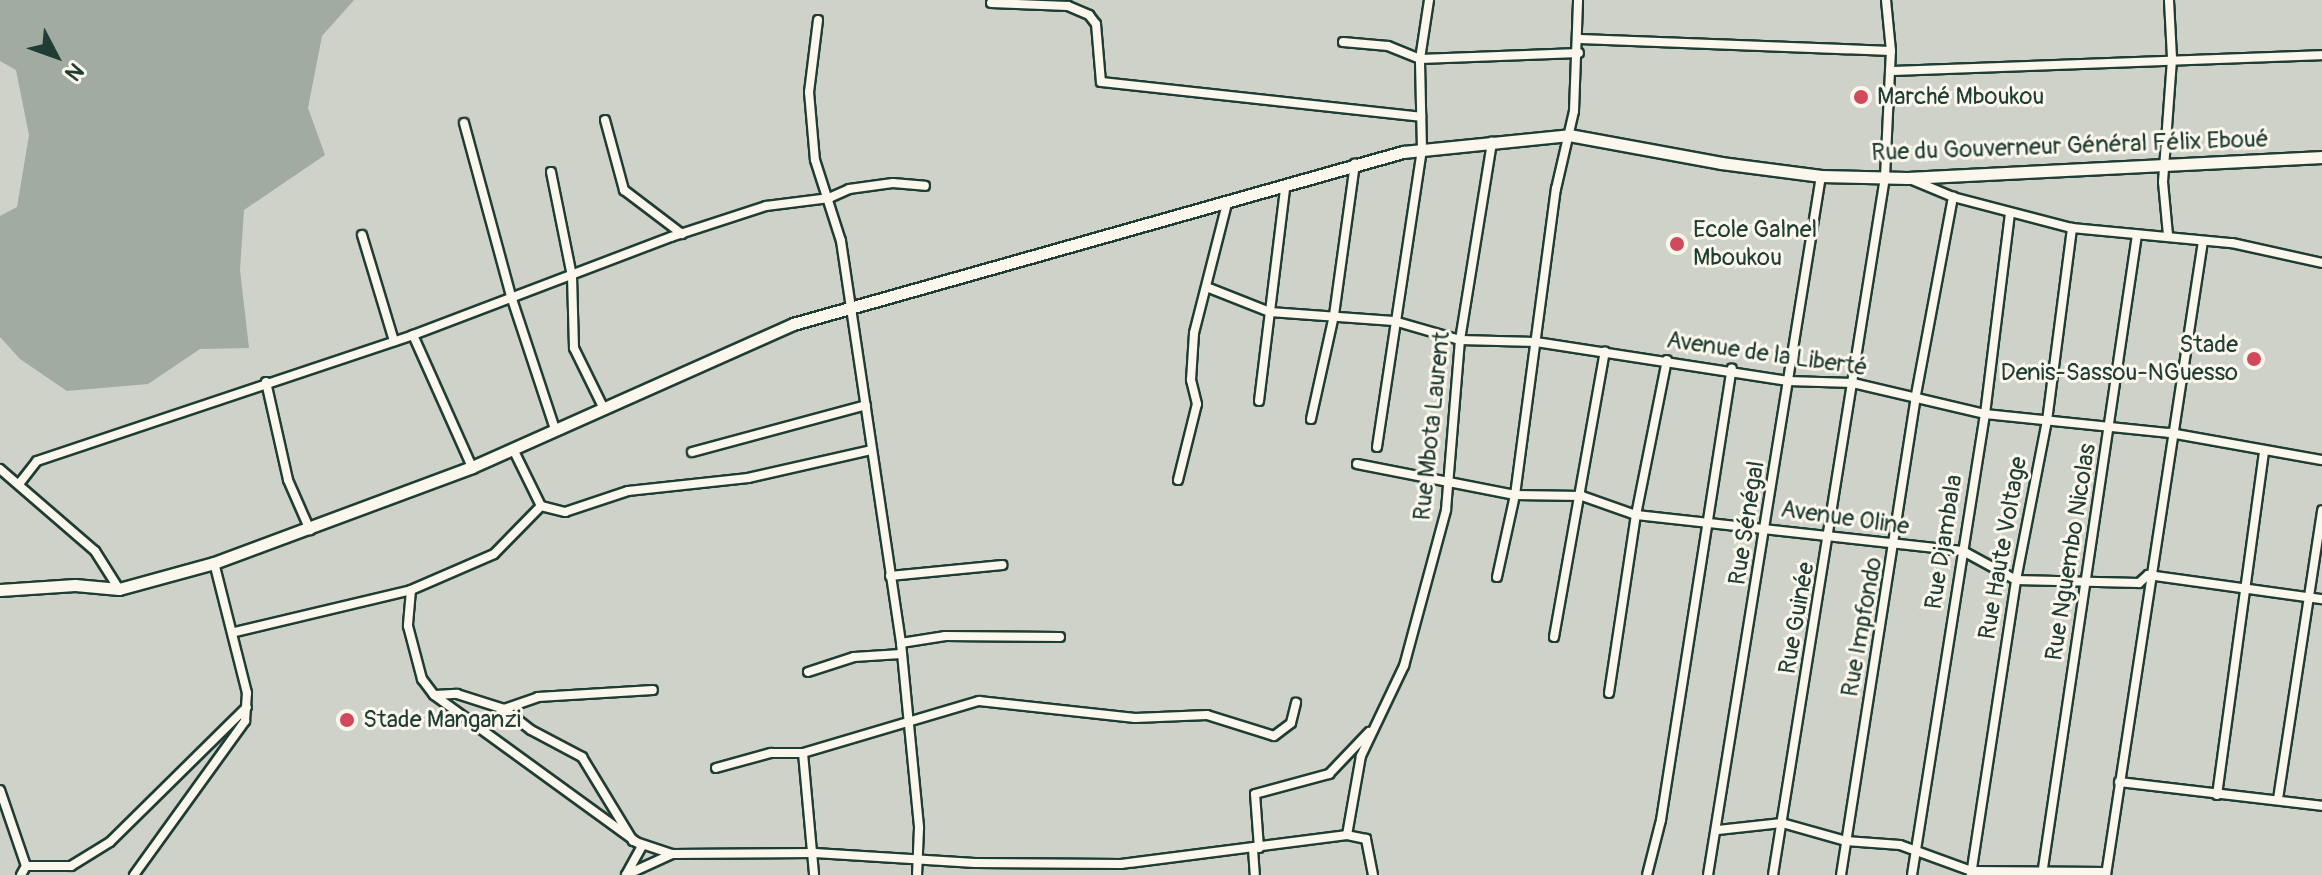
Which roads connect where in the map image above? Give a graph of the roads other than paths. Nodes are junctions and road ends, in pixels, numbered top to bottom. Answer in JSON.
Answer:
{"nodes":[{"id":1,"x":1429,"y":0,"type":"edge"},
{"id":2,"x":1578,"y":0,"type":"edge"},
{"id":3,"x":1886,"y":0,"type":"edge"},
{"id":4,"x":2169,"y":0,"type":"edge"},
{"id":5,"x":991,"y":3,"type":"dead end"},
{"id":6,"x":818,"y":20,"type":"dead end"},
{"id":7,"x":1580,"y":39,"type":"junction"},
{"id":8,"x":1343,"y":42,"type":"dead end"},
{"id":9,"x":1891,"y":51,"type":"junction"},
{"id":10,"x":1579,"y":53,"type":"junction"},
{"id":11,"x":2322,"y":55,"type":"edge"},
{"id":12,"x":2172,"y":58,"type":"junction"},
{"id":13,"x":1420,"y":59,"type":"junction"},
{"id":14,"x":1890,"y":71,"type":"junction"},
{"id":15,"x":1421,"y":117,"type":"junction"},
{"id":16,"x":605,"y":120,"type":"dead end"},
{"id":17,"x":464,"y":123,"type":"dead end"},
{"id":18,"x":1569,"y":135,"type":"junction"},
{"id":19,"x":1492,"y":142,"type":"junction"},
{"id":20,"x":1422,"y":150,"type":"junction"},
{"id":21,"x":2322,"y":157,"type":"edge"},
{"id":22,"x":1355,"y":163,"type":"junction"},
{"id":23,"x":2163,"y":166,"type":"junction"},
{"id":24,"x":551,"y":172,"type":"dead end"},
{"id":25,"x":1821,"y":176,"type":"junction"},
{"id":26,"x":1885,"y":177,"type":"junction"},
{"id":27,"x":1907,"y":178,"type":"junction"},
{"id":28,"x":925,"y":186,"type":"dead end"},
{"id":29,"x":1285,"y":188,"type":"junction"},
{"id":30,"x":1953,"y":197,"type":"junction"},
{"id":31,"x":829,"y":198,"type":"junction"},
{"id":32,"x":1227,"y":204,"type":"junction"},
{"id":33,"x":2010,"y":214,"type":"junction"},
{"id":34,"x":2072,"y":228,"type":"junction"},
{"id":35,"x":682,"y":234,"type":"junction"},
{"id":36,"x":362,"y":235,"type":"dead end"},
{"id":37,"x":2137,"y":235,"type":"junction"},
{"id":38,"x":2168,"y":235,"type":"junction"},
{"id":39,"x":2203,"y":241,"type":"junction"},
{"id":40,"x":2322,"y":263,"type":"edge"},
{"id":41,"x":572,"y":276,"type":"junction"},
{"id":42,"x":1209,"y":288,"type":"junction"},
{"id":43,"x":511,"y":296,"type":"junction"},
{"id":44,"x":846,"y":305,"type":"junction"},
{"id":45,"x":1270,"y":312,"type":"junction"},
{"id":46,"x":1334,"y":315,"type":"junction"},
{"id":47,"x":1394,"y":321,"type":"junction"},
{"id":48,"x":413,"y":335,"type":"junction"},
{"id":49,"x":1460,"y":340,"type":"junction"},
{"id":50,"x":394,"y":341,"type":"junction"},
{"id":51,"x":1536,"y":342,"type":"junction"},
{"id":52,"x":1605,"y":352,"type":"junction"},
{"id":53,"x":1667,"y":360,"type":"junction"},
{"id":54,"x":1732,"y":369,"type":"junction"},
{"id":55,"x":1788,"y":381,"type":"junction"},
{"id":56,"x":266,"y":382,"type":"junction"},
{"id":57,"x":1853,"y":383,"type":"junction"},
{"id":58,"x":1915,"y":400,"type":"junction"},
{"id":59,"x":1259,"y":401,"type":"dead end"},
{"id":60,"x":866,"y":405,"type":"junction"},
{"id":61,"x":603,"y":407,"type":"junction"},
{"id":62,"x":1985,"y":414,"type":"junction"},
{"id":63,"x":1311,"y":419,"type":"dead end"},
{"id":64,"x":2047,"y":421,"type":"junction"},
{"id":65,"x":2110,"y":428,"type":"junction"},
{"id":66,"x":555,"y":429,"type":"junction"},
{"id":67,"x":2170,"y":433,"type":"junction"},
{"id":68,"x":1377,"y":447,"type":"dead end"},
{"id":69,"x":513,"y":449,"type":"junction"},
{"id":70,"x":871,"y":450,"type":"junction"},
{"id":71,"x":2264,"y":451,"type":"junction"},
{"id":72,"x":692,"y":452,"type":"dead end"},
{"id":73,"x":2322,"y":460,"type":"edge"},
{"id":74,"x":1357,"y":464,"type":"dead end"},
{"id":75,"x":472,"y":467,"type":"junction"},
{"id":76,"x":0,"y":469,"type":"edge"},
{"id":77,"x":1178,"y":480,"type":"dead end"},
{"id":78,"x":1446,"y":483,"type":"junction"},
{"id":79,"x":19,"y":484,"type":"junction"},
{"id":80,"x":1515,"y":495,"type":"junction"},
{"id":81,"x":1582,"y":496,"type":"junction"},
{"id":82,"x":541,"y":506,"type":"junction"},
{"id":83,"x":2322,"y":510,"type":"edge"},
{"id":84,"x":1636,"y":515,"type":"junction"},
{"id":85,"x":1708,"y":522,"type":"junction"},
{"id":86,"x":1767,"y":528,"type":"junction"},
{"id":87,"x":310,"y":530,"type":"junction"},
{"id":88,"x":1831,"y":540,"type":"junction"},
{"id":89,"x":1896,"y":546,"type":"junction"},
{"id":90,"x":1963,"y":551,"type":"junction"},
{"id":91,"x":214,"y":563,"type":"junction"},
{"id":92,"x":1002,"y":565,"type":"dead end"},
{"id":93,"x":2148,"y":575,"type":"junction"},
{"id":94,"x":890,"y":576,"type":"junction"},
{"id":95,"x":1497,"y":577,"type":"dead end"},
{"id":96,"x":2088,"y":579,"type":"junction"},
{"id":97,"x":2016,"y":580,"type":"junction"},
{"id":98,"x":119,"y":589,"type":"junction"},
{"id":99,"x":0,"y":590,"type":"edge"},
{"id":100,"x":411,"y":590,"type":"junction"},
{"id":101,"x":2245,"y":592,"type":"junction"},
{"id":102,"x":2306,"y":596,"type":"junction"},
{"id":103,"x":2322,"y":599,"type":"edge"},
{"id":104,"x":235,"y":632,"type":"junction"},
{"id":105,"x":1060,"y":637,"type":"dead end"},
{"id":106,"x":1554,"y":637,"type":"dead end"},
{"id":107,"x":901,"y":643,"type":"junction"},
{"id":108,"x":901,"y":654,"type":"junction"},
{"id":109,"x":808,"y":672,"type":"dead end"},
{"id":110,"x":653,"y":690,"type":"dead end"},
{"id":111,"x":1609,"y":693,"type":"dead end"},
{"id":112,"x":434,"y":695,"type":"junction"},
{"id":113,"x":1296,"y":703,"type":"dead end"},
{"id":114,"x":247,"y":707,"type":"junction"},
{"id":115,"x":504,"y":709,"type":"junction"},
{"id":116,"x":910,"y":718,"type":"junction"},
{"id":117,"x":1374,"y":725,"type":"junction"},
{"id":118,"x":803,"y":753,"type":"junction"},
{"id":119,"x":716,"y":768,"type":"dead end"},
{"id":120,"x":2119,"y":782,"type":"junction"},
{"id":121,"x":0,"y":790,"type":"edge"},
{"id":122,"x":2217,"y":795,"type":"junction"},
{"id":123,"x":2278,"y":799,"type":"junction"},
{"id":124,"x":2322,"y":806,"type":"edge"},
{"id":125,"x":1782,"y":823,"type":"junction"},
{"id":126,"x":1718,"y":830,"type":"junction"},
{"id":127,"x":1347,"y":835,"type":"junction"},
{"id":128,"x":633,"y":841,"type":"junction"},
{"id":129,"x":1846,"y":841,"type":"junction"},
{"id":130,"x":1256,"y":849,"type":"junction"},
{"id":131,"x":1917,"y":850,"type":"junction"},
{"id":132,"x":815,"y":853,"type":"junction"},
{"id":133,"x":672,"y":854,"type":"junction"},
{"id":134,"x":917,"y":861,"type":"junction"},
{"id":135,"x":24,"y":871,"type":"edge"},
{"id":136,"x":1971,"y":873,"type":"edge"},
{"id":137,"x":2042,"y":873,"type":"edge"},
{"id":138,"x":2106,"y":873,"type":"edge"},
{"id":139,"x":134,"y":875,"type":"edge"},
{"id":140,"x":626,"y":875,"type":"edge"},
{"id":141,"x":814,"y":875,"type":"edge"},
{"id":142,"x":917,"y":875,"type":"edge"},
{"id":143,"x":1255,"y":875,"type":"edge"},
{"id":144,"x":1373,"y":875,"type":"edge"},
{"id":145,"x":1647,"y":875,"type":"edge"},
{"id":146,"x":1708,"y":875,"type":"edge"},
{"id":147,"x":1773,"y":875,"type":"edge"},
{"id":148,"x":1841,"y":875,"type":"edge"},
{"id":149,"x":1912,"y":875,"type":"edge"}],
"edges":[{"from":1,"to":13,"type":"street"},
{"from":2,"to":7,"type":"street"},
{"from":3,"to":9,"type":"street","name":"Rue Guinée"},
{"from":4,"to":12,"type":"street"},
{"from":5,"to":15,"type":"street"},
{"from":6,"to":31,"type":"street"},
{"from":7,"to":9,"type":"street"},
{"from":7,"to":10,"type":"street"},
{"from":8,"to":13,"type":"street"},
{"from":9,"to":14,"type":"street","name":"Rue Guinée"},
{"from":10,"to":13,"type":"street"},
{"from":10,"to":18,"type":"street"},
{"from":11,"to":12,"type":"street"},
{"from":12,"to":14,"type":"street"},
{"from":12,"to":23,"type":"street"},
{"from":13,"to":15,"type":"street"},
{"from":14,"to":26,"type":"street","name":"Rue Guinée"},
{"from":15,"to":20,"type":"street"},
{"from":16,"to":35,"type":"street"},
{"from":17,"to":43,"type":"street"},
{"from":18,"to":19,"type":"main road","name":"Rue du Gouverneur Général Félix Eboué"},
{"from":18,"to":25,"type":"main road","name":"Rue du Gouverneur Général Félix Eboué"},
{"from":18,"to":51,"type":"street"},
{"from":19,"to":20,"type":"main road","name":"Rue du Gouverneur Général Félix Eboué"},
{"from":19,"to":49,"type":"street","name":"Rue Mbota Laurent"},
{"from":20,"to":22,"type":"main road","name":"Rue du Gouverneur Général Félix Eboué"},
{"from":20,"to":47,"type":"street"},
{"from":21,"to":23,"type":"main road","name":"Rue du Gouverneur Général Félix Eboué"},
{"from":22,"to":29,"type":"main road","name":"Rue du Gouverneur Général Félix Eboué"},
{"from":22,"to":46,"type":"street"},
{"from":23,"to":27,"type":"main road","name":"Rue du Gouverneur Général Félix Eboué"},
{"from":23,"to":38,"type":"street"},
{"from":24,"to":41,"type":"street"},
{"from":25,"to":26,"type":"main road","name":"Rue du Gouverneur Général Félix Eboué"},
{"from":25,"to":55,"type":"street","name":"Rue Sénégal"},
{"from":26,"to":27,"type":"main road","name":"Rue du Gouverneur Général Félix Eboué"},
{"from":26,"to":57,"type":"street","name":"Rue Guinée"},
{"from":27,"to":30,"type":"street"},
{"from":28,"to":31,"type":"street"},
{"from":29,"to":32,"type":"main road","name":"Rue du Gouverneur Général Félix Eboué"},
{"from":29,"to":45,"type":"street"},
{"from":30,"to":33,"type":"street"},
{"from":30,"to":58,"type":"street","name":"Rue Impfondo"},
{"from":31,"to":35,"type":"street"},
{"from":31,"to":44,"type":"street"},
{"from":32,"to":42,"type":"street"},
{"from":32,"to":44,"type":"main road","name":"Rue du Gouverneur Général Félix Eboué"},
{"from":33,"to":34,"type":"street"},
{"from":33,"to":62,"type":"street","name":"Rue Djambala"},
{"from":34,"to":37,"type":"street"},
{"from":34,"to":64,"type":"street","name":"Rue Haute Voltage"},
{"from":35,"to":41,"type":"street"},
{"from":36,"to":50,"type":"street"},
{"from":37,"to":38,"type":"street"},
{"from":37,"to":65,"type":"street","name":"Rue Nguembo Nicolas"},
{"from":38,"to":39,"type":"street"},
{"from":39,"to":40,"type":"street"},
{"from":39,"to":67,"type":"street"},
{"from":41,"to":43,"type":"street"},
{"from":41,"to":61,"type":"street"},
{"from":42,"to":45,"type":"street","name":"Avenue de la Liberté"},
{"from":42,"to":77,"type":"street"},
{"from":43,"to":48,"type":"street"},
{"from":43,"to":66,"type":"street"},
{"from":44,"to":60,"type":"street"},
{"from":44,"to":61,"type":"main road","name":"Rue du Gouverneur Général Félix Eboué"},
{"from":45,"to":46,"type":"street","name":"Avenue de la Liberté"},
{"from":45,"to":59,"type":"street"},
{"from":46,"to":47,"type":"street","name":"Avenue de la Liberté"},
{"from":46,"to":63,"type":"street"},
{"from":47,"to":49,"type":"street","name":"Avenue de la Liberté"},
{"from":47,"to":68,"type":"street"},
{"from":48,"to":50,"type":"street"},
{"from":48,"to":75,"type":"street"},
{"from":49,"to":51,"type":"street","name":"Avenue de la Liberté"},
{"from":49,"to":78,"type":"street","name":"Rue Mbota Laurent"},
{"from":50,"to":56,"type":"street"},
{"from":51,"to":52,"type":"street","name":"Avenue de la Liberté"},
{"from":51,"to":80,"type":"street"},
{"from":52,"to":53,"type":"street","name":"Avenue de la Liberté"},
{"from":52,"to":81,"type":"street"},
{"from":53,"to":54,"type":"street","name":"Avenue de la Liberté"},
{"from":53,"to":84,"type":"street"},
{"from":54,"to":55,"type":"street","name":"Avenue de la Liberté"},
{"from":54,"to":85,"type":"street"},
{"from":55,"to":57,"type":"street","name":"Avenue de la Liberté"},
{"from":55,"to":86,"type":"street","name":"Rue Sénégal"},
{"from":56,"to":79,"type":"street"},
{"from":56,"to":87,"type":"street"},
{"from":57,"to":58,"type":"street","name":"Avenue de la Liberté"},
{"from":57,"to":88,"type":"street","name":"Rue Guinée"},
{"from":58,"to":62,"type":"street","name":"Avenue de la Liberté"},
{"from":58,"to":89,"type":"street","name":"Rue Impfondo"},
{"from":60,"to":70,"type":"street"},
{"from":60,"to":72,"type":"street"},
{"from":61,"to":66,"type":"main road","name":"Rue du Gouverneur Général Félix Eboué"},
{"from":62,"to":64,"type":"street","name":"Avenue de la Liberté"},
{"from":62,"to":90,"type":"street","name":"Rue Djambala"},
{"from":64,"to":65,"type":"street","name":"Avenue de la Liberté"},
{"from":64,"to":97,"type":"street","name":"Rue Haute Voltage"},
{"from":65,"to":67,"type":"street","name":"Avenue de la Liberté"},
{"from":65,"to":96,"type":"street","name":"Rue Nguembo Nicolas"},
{"from":66,"to":69,"type":"main road","name":"Rue du Gouverneur Général Félix Eboué"},
{"from":67,"to":71,"type":"street","name":"Avenue de la Liberté"},
{"from":67,"to":93,"type":"street"},
{"from":69,"to":75,"type":"main road","name":"Rue du Gouverneur Général Félix Eboué"},
{"from":69,"to":82,"type":"street"},
{"from":70,"to":82,"type":"street"},
{"from":70,"to":94,"type":"street"},
{"from":71,"to":73,"type":"street","name":"Avenue de la Liberté"},
{"from":71,"to":101,"type":"street"},
{"from":74,"to":78,"type":"street","name":"Avenue Oline"},
{"from":75,"to":87,"type":"main road","name":"Rue du Gouverneur Général Félix Eboué"},
{"from":76,"to":79,"type":"street"},
{"from":78,"to":80,"type":"street","name":"Avenue Oline"},
{"from":78,"to":117,"type":"street","name":"Rue Mbota Laurent"},
{"from":79,"to":98,"type":"street"},
{"from":80,"to":81,"type":"street","name":"Avenue Oline"},
{"from":80,"to":95,"type":"street"},
{"from":81,"to":84,"type":"street","name":"Avenue Oline"},
{"from":81,"to":106,"type":"street"},
{"from":82,"to":100,"type":"street"},
{"from":83,"to":102,"type":"street"},
{"from":84,"to":85,"type":"street","name":"Avenue Oline"},
{"from":84,"to":111,"type":"street"},
{"from":85,"to":86,"type":"street","name":"Avenue Oline"},
{"from":85,"to":145,"type":"street"},
{"from":86,"to":88,"type":"street","name":"Avenue Oline"},
{"from":86,"to":126,"type":"street","name":"Rue Sénégal"},
{"from":87,"to":91,"type":"main road","name":"Rue du Gouverneur Général Félix Eboué"},
{"from":88,"to":89,"type":"street","name":"Avenue Oline"},
{"from":88,"to":125,"type":"street","name":"Rue Guinée"},
{"from":89,"to":90,"type":"street","name":"Avenue Oline"},
{"from":89,"to":129,"type":"street","name":"Rue Impfondo"},
{"from":90,"to":97,"type":"street","name":"Avenue Oline"},
{"from":90,"to":131,"type":"street","name":"Rue Djambala"},
{"from":91,"to":98,"type":"main road","name":"Rue du Gouverneur Général Félix Eboué"},
{"from":91,"to":104,"type":"street"},
{"from":92,"to":94,"type":"street"},
{"from":93,"to":96,"type":"street","name":"Avenue Oline"},
{"from":93,"to":101,"type":"street","name":"Avenue Oline"},
{"from":93,"to":120,"type":"street"},
{"from":94,"to":107,"type":"street"},
{"from":96,"to":97,"type":"street","name":"Avenue Oline"},
{"from":96,"to":137,"type":"street","name":"Rue Nguembo Nicolas"},
{"from":97,"to":136,"type":"street","name":"Rue Haute Voltage"},
{"from":98,"to":99,"type":"main road"},
{"from":100,"to":104,"type":"street"},
{"from":100,"to":112,"type":"street"},
{"from":101,"to":102,"type":"street","name":"Avenue Oline"},
{"from":101,"to":122,"type":"street"},
{"from":102,"to":103,"type":"street","name":"Avenue Oline"},
{"from":102,"to":123,"type":"street"},
{"from":104,"to":114,"type":"street"},
{"from":105,"to":107,"type":"street"},
{"from":107,"to":108,"type":"street"},
{"from":108,"to":109,"type":"street"},
{"from":108,"to":116,"type":"street"},
{"from":110,"to":115,"type":"street"},
{"from":112,"to":115,"type":"street"},
{"from":112,"to":128,"type":"street"},
{"from":113,"to":116,"type":"street"},
{"from":114,"to":135,"type":"street"},
{"from":114,"to":139,"type":"street"},
{"from":115,"to":128,"type":"street"},
{"from":116,"to":118,"type":"street"},
{"from":116,"to":134,"type":"street"},
{"from":117,"to":127,"type":"street","name":"Rue Mbota Laurent"},
{"from":117,"to":130,"type":"street"},
{"from":118,"to":119,"type":"street"},
{"from":118,"to":132,"type":"street"},
{"from":120,"to":122,"type":"street"},
{"from":120,"to":138,"type":"street"},
{"from":121,"to":135,"type":"street"},
{"from":122,"to":123,"type":"street"},
{"from":123,"to":124,"type":"street"},
{"from":125,"to":126,"type":"street"},
{"from":125,"to":129,"type":"street"},
{"from":125,"to":147,"type":"street","name":"Rue Guinée"},
{"from":126,"to":146,"type":"street","name":"Rue Sénégal"},
{"from":127,"to":130,"type":"street"},
{"from":127,"to":144,"type":"street"},
{"from":128,"to":133,"type":"street"},
{"from":128,"to":140,"type":"street"},
{"from":129,"to":131,"type":"street"},
{"from":129,"to":148,"type":"street","name":"Rue Impfondo"},
{"from":130,"to":134,"type":"street"},
{"from":130,"to":143,"type":"street"},
{"from":131,"to":136,"type":"street"},
{"from":131,"to":149,"type":"street","name":"Rue Djambala"},
{"from":132,"to":133,"type":"street"},
{"from":132,"to":134,"type":"street"},
{"from":132,"to":141,"type":"street"},
{"from":133,"to":140,"type":"street"},
{"from":134,"to":142,"type":"street"},
{"from":136,"to":137,"type":"street"},
{"from":137,"to":138,"type":"street"}]}
